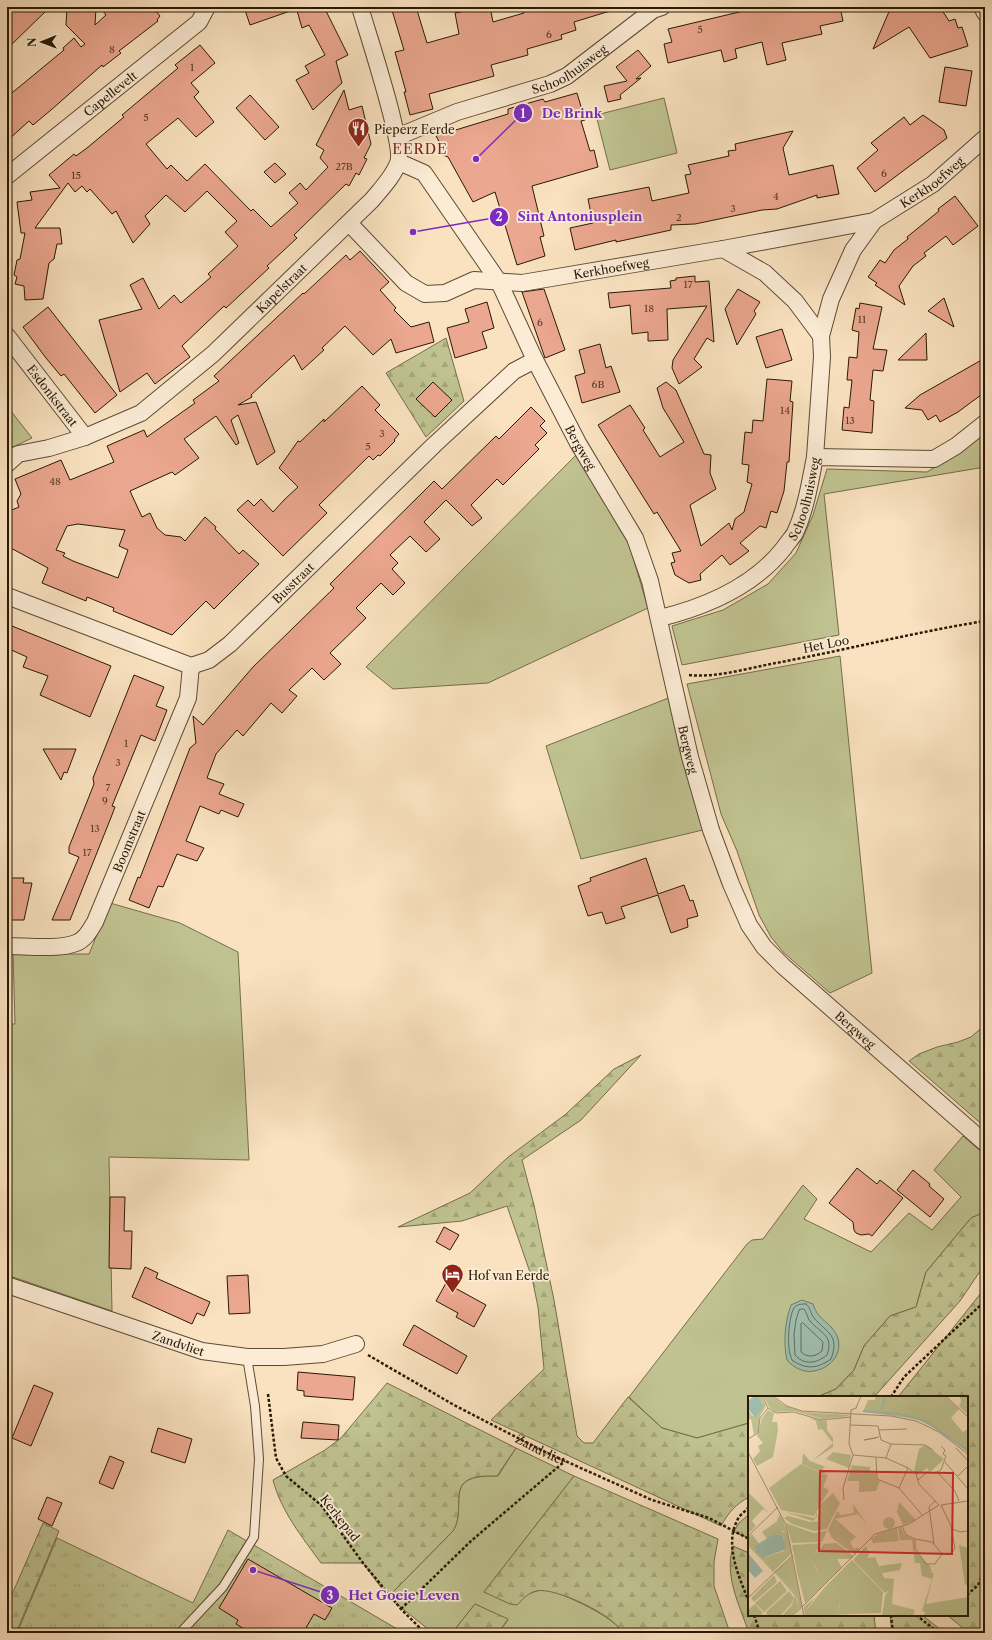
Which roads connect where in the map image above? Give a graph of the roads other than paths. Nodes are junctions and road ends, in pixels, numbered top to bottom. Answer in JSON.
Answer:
{"nodes":[{"id":1,"x":207,"y":7,"type":"edge"},
{"id":2,"x":360,"y":7,"type":"edge"},
{"id":3,"x":662,"y":7,"type":"edge"},
{"id":4,"x":982,"y":7,"type":"edge"},
{"id":5,"x":985,"y":13,"type":"edge"},
{"id":6,"x":398,"y":137,"type":"junction"},
{"id":7,"x":985,"y":138,"type":"edge"},
{"id":8,"x":399,"y":162,"type":"junction"},
{"id":9,"x":7,"y":176,"type":"edge"},
{"id":10,"x":874,"y":221,"type":"junction"},
{"id":11,"x":349,"y":223,"type":"junction"},
{"id":12,"x":723,"y":249,"type":"junction"},
{"id":13,"x":499,"y":282,"type":"junction"},
{"id":14,"x":7,"y":336,"type":"edge"},
{"id":15,"x":820,"y":336,"type":"junction"},
{"id":16,"x":535,"y":360,"type":"junction"},
{"id":17,"x":985,"y":424,"type":"edge"},
{"id":18,"x":84,"y":437,"type":"junction"},
{"id":19,"x":815,"y":457,"type":"junction"},
{"id":20,"x":7,"y":464,"type":"edge"},
{"id":21,"x":7,"y":596,"type":"edge"},
{"id":22,"x":660,"y":618,"type":"junction"},
{"id":23,"x":191,"y":666,"type":"junction"},
{"id":24,"x":7,"y":946,"type":"edge"},
{"id":25,"x":985,"y":1143,"type":"edge"},
{"id":26,"x":7,"y":1285,"type":"edge"},
{"id":27,"x":361,"y":1346,"type":"road end"},
{"id":28,"x":248,"y":1357,"type":"junction"},
{"id":29,"x":180,"y":1633,"type":"edge"}],
"edges":[{"from":1,"to":9,"type":"street","name":"Capellevelt"},
{"from":2,"to":6,"type":"street"},
{"from":3,"to":6,"type":"street","name":"Schoolhuisweg"},
{"from":4,"to":5,"type":"street"},
{"from":6,"to":8,"type":"street"},
{"from":7,"to":10,"type":"street","name":"Kerkhoefweg"},
{"from":8,"to":11,"type":"street","name":"Kapelstraat"},
{"from":8,"to":13,"type":"street","name":"Bergweg"},
{"from":10,"to":12,"type":"street","name":"Kerkhoefweg"},
{"from":10,"to":15,"type":"street","name":"Kerkhoefweg"},
{"from":11,"to":13,"type":"street","name":"Kerkhoefweg"},
{"from":11,"to":18,"type":"street","name":"Kapelstraat"},
{"from":12,"to":13,"type":"street","name":"Kerkhoefweg"},
{"from":12,"to":15,"type":"street"},
{"from":13,"to":16,"type":"street","name":"Bergweg"},
{"from":14,"to":18,"type":"street","name":"Esdonkstraat"},
{"from":15,"to":19,"type":"street","name":"Kerkhoefweg"},
{"from":16,"to":22,"type":"street","name":"Bergweg"},
{"from":16,"to":23,"type":"street","name":"Busstraat"},
{"from":17,"to":19,"type":"street","name":"Schoolhuisweg"},
{"from":18,"to":20,"type":"street","name":"Kapelstraat"},
{"from":19,"to":22,"type":"street","name":"Schoolhuisweg"},
{"from":21,"to":23,"type":"street"},
{"from":22,"to":25,"type":"street","name":"Bergweg"},
{"from":23,"to":24,"type":"street","name":"Boomstraat"},
{"from":26,"to":28,"type":"street","name":"Zandvliet"},
{"from":27,"to":28,"type":"street","name":"Zandvliet"},
{"from":28,"to":29,"type":"lane"}]}
